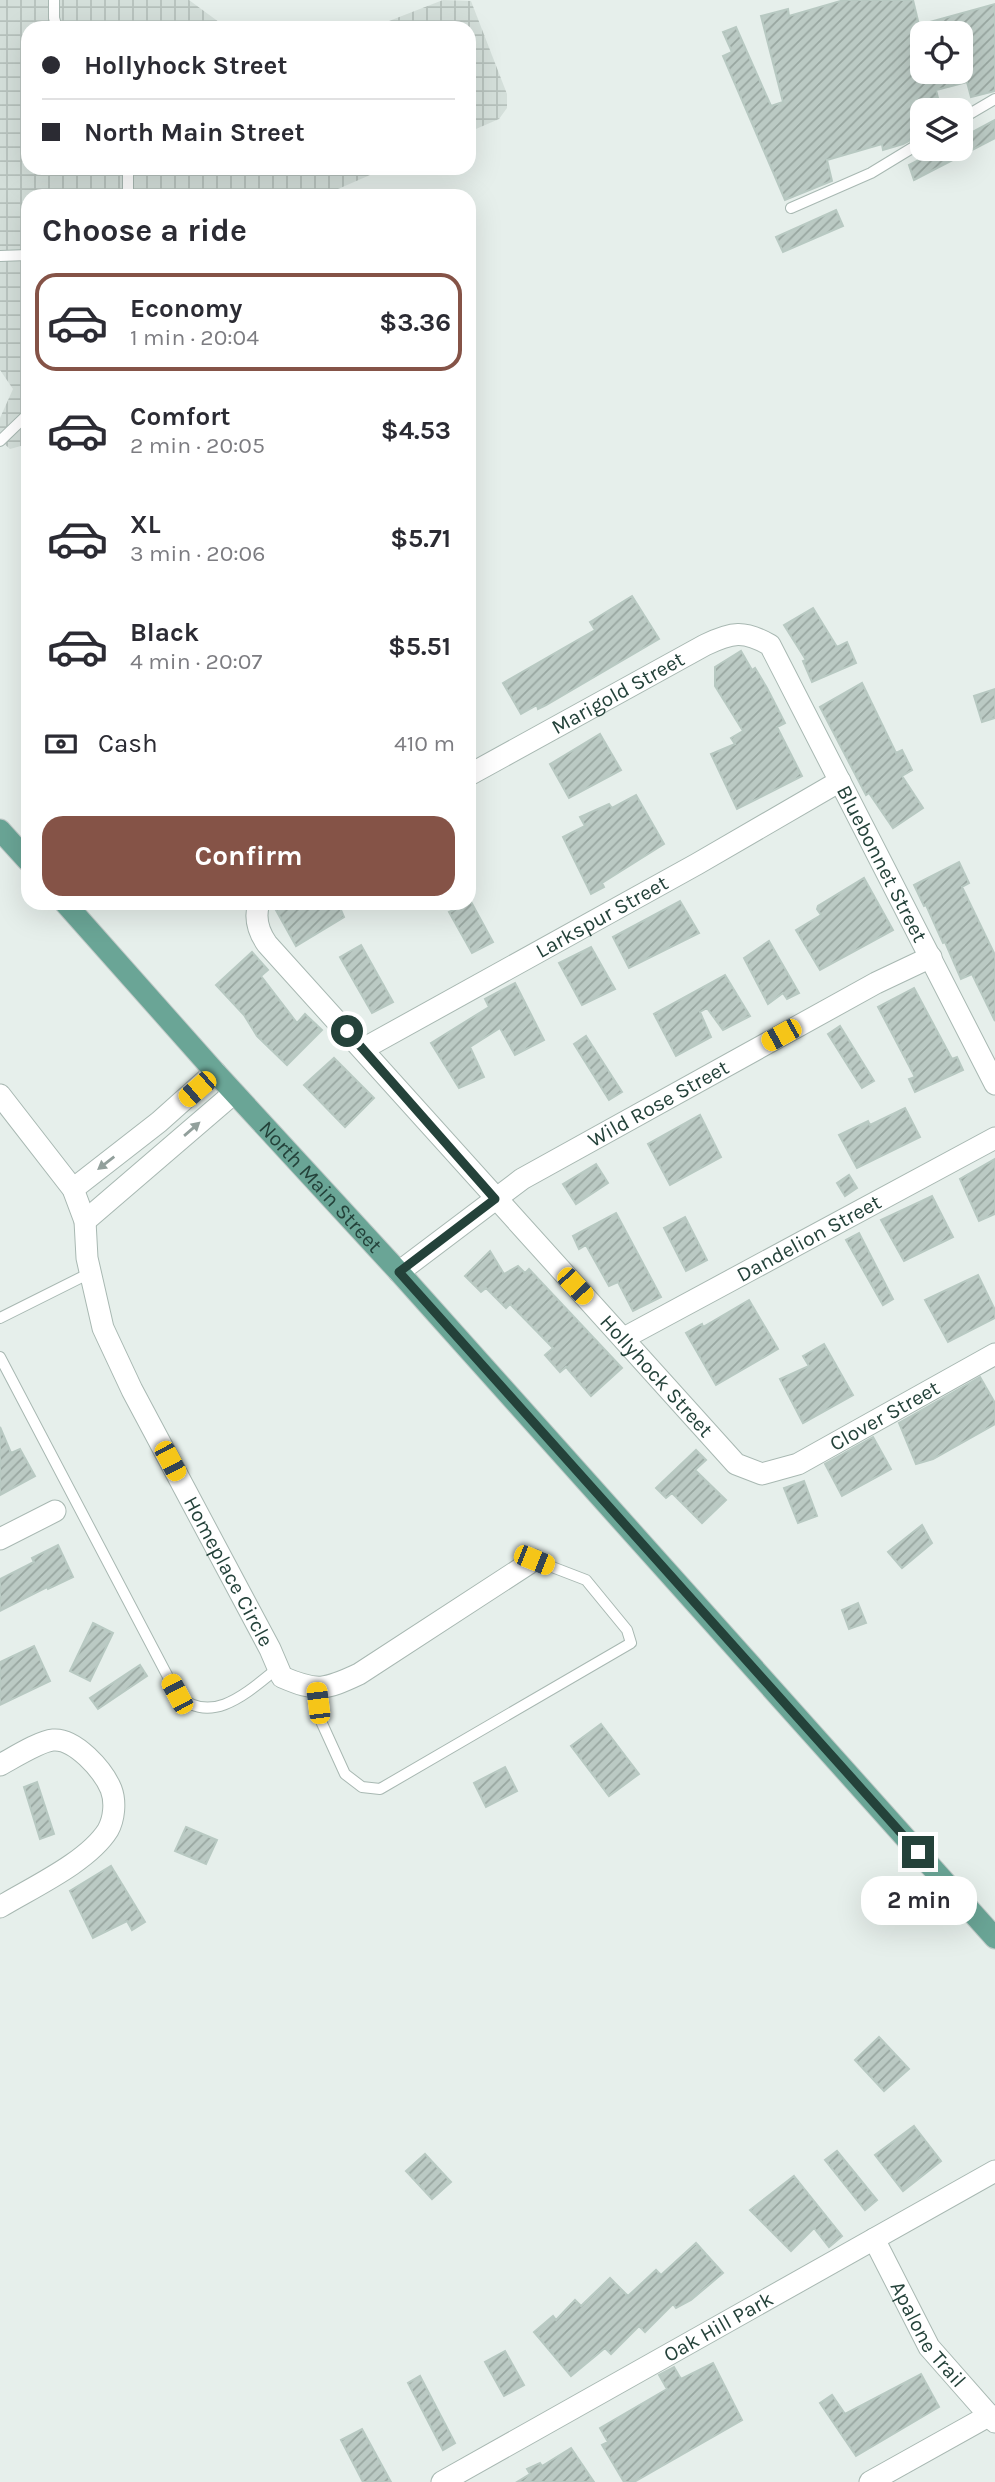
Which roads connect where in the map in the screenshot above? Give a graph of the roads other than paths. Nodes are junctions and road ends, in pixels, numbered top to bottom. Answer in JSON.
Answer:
{"nodes":[{"id":1,"x":54,"y":0,"type":"edge"},
{"id":2,"x":55,"y":21,"type":"edge"},
{"id":3,"x":995,"y":99,"type":"edge"},
{"id":4,"x":973,"y":112,"type":"edge"},
{"id":5,"x":910,"y":149,"type":"edge"},
{"id":6,"x":791,"y":208,"type":"dead end"},
{"id":7,"x":21,"y":255,"type":"edge"},
{"id":8,"x":0,"y":256,"type":"edge"},
{"id":9,"x":21,"y":421,"type":"edge"},
{"id":10,"x":0,"y":441,"type":"edge"},
{"id":11,"x":770,"y":645,"type":"joint"},
{"id":12,"x":476,"y":771,"type":"edge"},
{"id":13,"x":840,"y":781,"type":"junction"},
{"id":14,"x":0,"y":830,"type":"edge"},
{"id":15,"x":21,"y":853,"type":"edge"},
{"id":16,"x":71,"y":910,"type":"edge"},
{"id":17,"x":258,"y":910,"type":"edge"},
{"id":18,"x":931,"y":957,"type":"junction"},
{"id":19,"x":363,"y":1049,"type":"junction"},
{"id":20,"x":215,"y":1072,"type":"junction"},
{"id":21,"x":995,"y":1084,"type":"edge"},
{"id":22,"x":234,"y":1093,"type":"junction"},
{"id":23,"x":0,"y":1095,"type":"edge"},
{"id":24,"x":140,"y":1137,"type":"junction"},
{"id":25,"x":995,"y":1138,"type":"edge"},
{"id":26,"x":158,"y":1159,"type":"junction"},
{"id":27,"x":73,"y":1189,"type":"junction"},
{"id":28,"x":495,"y":1199,"type":"junction"},
{"id":29,"x":85,"y":1221,"type":"junction"},
{"id":30,"x":399,"y":1272,"type":"junction"},
{"id":31,"x":90,"y":1273,"type":"junction"},
{"id":32,"x":0,"y":1318,"type":"edge"},
{"id":33,"x":624,"y":1338,"type":"junction"},
{"id":34,"x":995,"y":1353,"type":"edge"},
{"id":35,"x":0,"y":1357,"type":"edge"},
{"id":36,"x":772,"y":1473,"type":"joint"},
{"id":37,"x":55,"y":1511,"type":"dead end"},
{"id":38,"x":0,"y":1539,"type":"edge"},
{"id":39,"x":534,"y":1560,"type":"joint"},
{"id":40,"x":278,"y":1668,"type":"junction"},
{"id":41,"x":316,"y":1687,"type":"junction"},
{"id":42,"x":0,"y":1765,"type":"edge"},
{"id":43,"x":0,"y":1907,"type":"edge"},
{"id":44,"x":995,"y":1938,"type":"edge"},
{"id":45,"x":995,"y":2171,"type":"edge"},
{"id":46,"x":874,"y":2239,"type":"junction"},
{"id":47,"x":993,"y":2418,"type":"edge"},
{"id":48,"x":442,"y":2482,"type":"edge"},
{"id":49,"x":870,"y":2482,"type":"edge"}],
"edges":[{"from":1,"to":2,"type":"lane"},
{"from":3,"to":4,"type":"lane"},
{"from":5,"to":6,"type":"lane"},
{"from":7,"to":8,"type":"lane"},
{"from":9,"to":10,"type":"lane"},
{"from":11,"to":12,"type":"street","name":"Marigold Street"},
{"from":11,"to":13,"type":"street","name":"Bluebonnet Street"},
{"from":13,"to":18,"type":"street","name":"Bluebonnet Street"},
{"from":13,"to":19,"type":"street","name":"Larkspur Street"},
{"from":14,"to":15,"type":"main road"},
{"from":16,"to":20,"type":"main road","name":"North Main Street"},
{"from":17,"to":19,"type":"street","name":"Hollyhock Street"},
{"from":18,"to":21,"type":"street","name":"Bluebonnet Street"},
{"from":18,"to":28,"type":"street","name":"Wild Rose Street"},
{"from":19,"to":28,"type":"street","name":"Hollyhock Street"},
{"from":20,"to":22,"type":"main road","name":"North Main Street"},
{"from":20,"to":24,"type":"street"},
{"from":26,"to":22,"type":"street","one_way":true},
{"from":22,"to":30,"type":"main road","name":"North Main Street"},
{"from":23,"to":27,"type":"street","name":"Homeplace Circle"},
{"from":24,"to":26,"type":"street"},
{"from":24,"to":27,"type":"street","one_way":true},
{"from":25,"to":33,"type":"street","name":"Dandelion Street"},
{"from":26,"to":29,"type":"street"},
{"from":27,"to":29,"type":"street","name":"Homeplace Circle"},
{"from":28,"to":30,"type":"street","name":"Wild Rose Street"},
{"from":28,"to":33,"type":"street","name":"Hollyhock Street"},
{"from":29,"to":31,"type":"street","name":"Homeplace Circle"},
{"from":30,"to":44,"type":"main road","name":"North Main Street"},
{"from":31,"to":32,"type":"lane"},
{"from":31,"to":40,"type":"street","name":"Homeplace Circle"},
{"from":33,"to":36,"type":"street","name":"Hollyhock Street"},
{"from":34,"to":36,"type":"street","name":"Clover Street"},
{"from":35,"to":40,"type":"lane"},
{"from":37,"to":38,"type":"street"},
{"from":39,"to":41,"type":"street"},
{"from":39,"to":41,"type":"lane"},
{"from":40,"to":41,"type":"street","name":"Homeplace Circle"},
{"from":42,"to":43,"type":"street"},
{"from":45,"to":46,"type":"street","name":"Oak Hill Park"},
{"from":46,"to":47,"type":"street","name":"Apalone Trail"},
{"from":46,"to":48,"type":"street","name":"Oak Hill Park"},
{"from":47,"to":49,"type":"street"}]}
